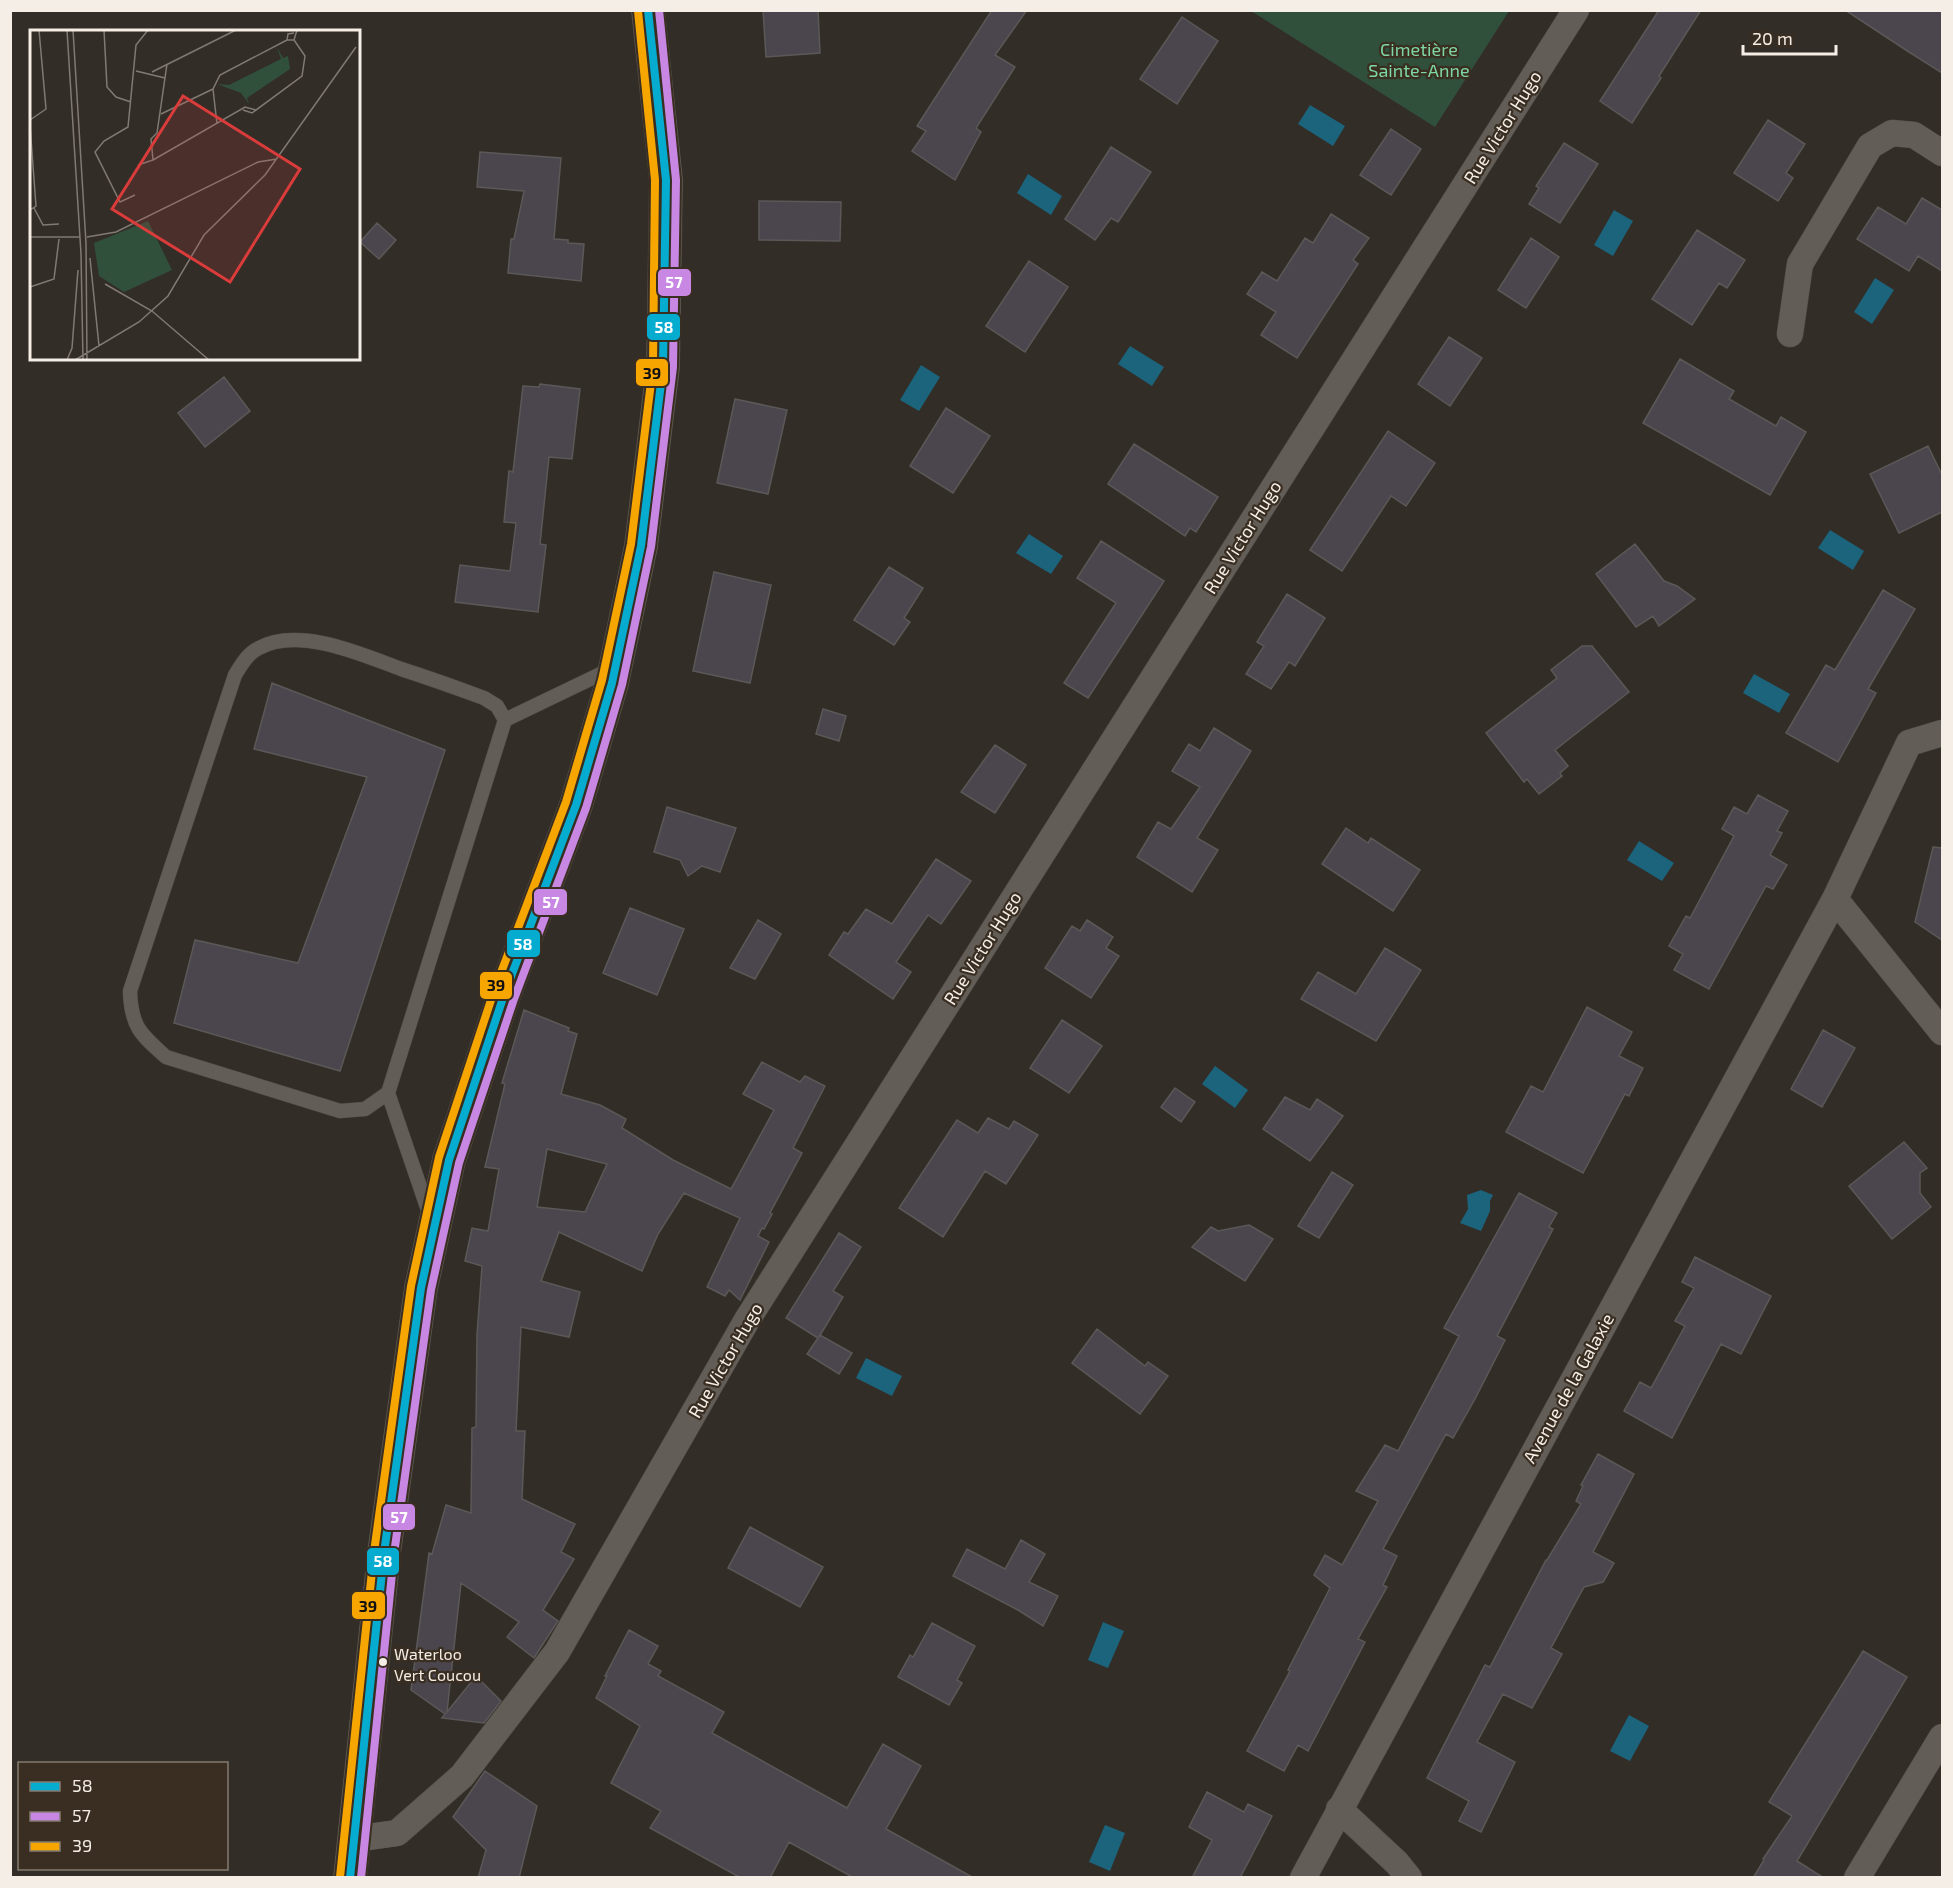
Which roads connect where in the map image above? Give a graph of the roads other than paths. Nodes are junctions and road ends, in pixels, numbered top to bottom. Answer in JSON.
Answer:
{"nodes":[{"id":1,"x":648,"y":10,"type":"edge"},
{"id":2,"x":1576,"y":10,"type":"edge"},
{"id":3,"x":1942,"y":153,"type":"edge"},
{"id":4,"x":1790,"y":334,"type":"dead end"},
{"id":5,"x":614,"y":667,"type":"junction"},
{"id":6,"x":505,"y":720,"type":"junction"},
{"id":7,"x":1942,"y":734,"type":"edge"},
{"id":8,"x":1835,"y":899,"type":"junction"},
{"id":9,"x":1942,"y":1032,"type":"edge"},
{"id":10,"x":388,"y":1093,"type":"junction"},
{"id":11,"x":434,"y":1228,"type":"junction"},
{"id":12,"x":1942,"y":1737,"type":"edge"},
{"id":13,"x":1339,"y":1809,"type":"junction"},
{"id":14,"x":354,"y":1839,"type":"junction"},
{"id":15,"x":350,"y":1878,"type":"edge"},
{"id":16,"x":1303,"y":1878,"type":"edge"},
{"id":17,"x":1409,"y":1878,"type":"edge"},
{"id":18,"x":1857,"y":1878,"type":"edge"}],
"edges":[{"from":1,"to":5,"type":"main road"},
{"from":2,"to":14,"type":"street","name":"Rue Victor Hugo"},
{"from":3,"to":4,"type":"street"},
{"from":5,"to":6,"type":"lane"},
{"from":5,"to":11,"type":"main road"},
{"from":6,"to":10,"type":"lane"},
{"from":6,"to":10,"type":"lane"},
{"from":7,"to":8,"type":"street","name":"Avenue de la Galaxie"},
{"from":8,"to":9,"type":"street"},
{"from":8,"to":13,"type":"street","name":"Avenue de la Galaxie"},
{"from":10,"to":11,"type":"lane"},
{"from":11,"to":14,"type":"main road"},
{"from":12,"to":18,"type":"street"},
{"from":13,"to":16,"type":"street","name":"Avenue de la Galaxie"},
{"from":13,"to":17,"type":"street"},
{"from":14,"to":15,"type":"main road"}]}
